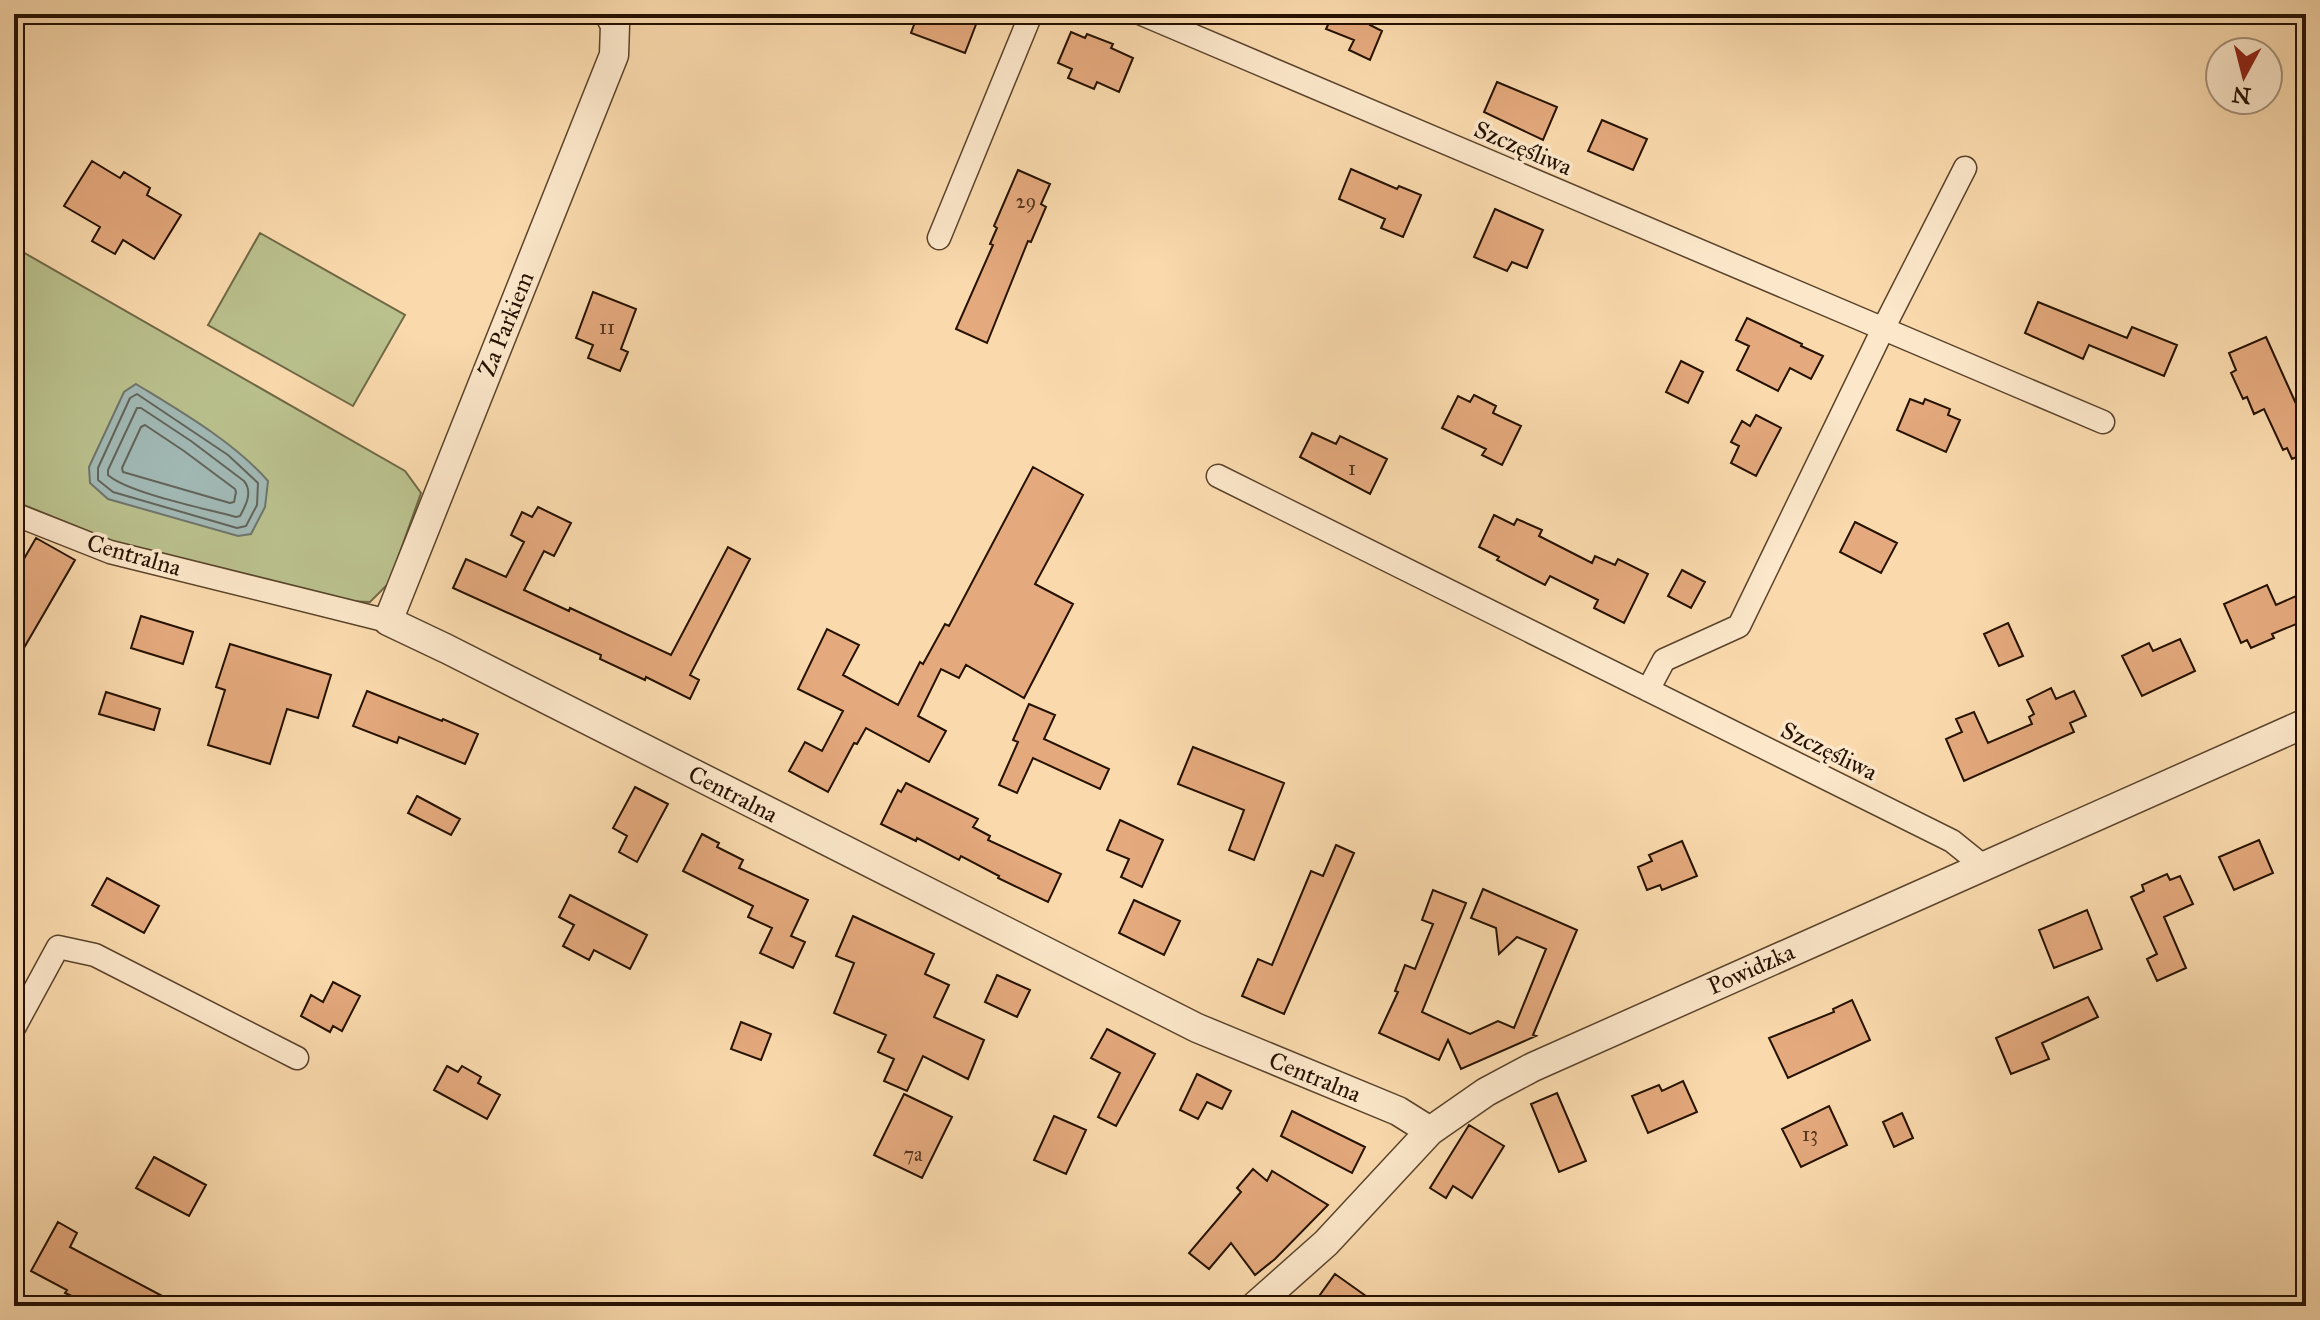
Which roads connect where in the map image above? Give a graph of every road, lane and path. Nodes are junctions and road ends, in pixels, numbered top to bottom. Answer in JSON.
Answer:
{"nodes":[{"id":1,"x":1031,"y":14,"type":"edge"},
{"id":2,"x":1142,"y":14,"type":"edge"},
{"id":3,"x":616,"y":18,"type":"edge"},
{"id":4,"x":1965,"y":168,"type":"dead end"},
{"id":5,"x":939,"y":238,"type":"dead end"},
{"id":6,"x":1883,"y":329,"type":"junction"},
{"id":7,"x":2103,"y":422,"type":"dead end"},
{"id":8,"x":1218,"y":476,"type":"dead end"},
{"id":9,"x":14,"y":514,"type":"edge"},
{"id":10,"x":388,"y":621,"type":"junction"},
{"id":11,"x":1648,"y":690,"type":"junction"},
{"id":12,"x":2306,"y":723,"type":"edge"},
{"id":13,"x":1983,"y":866,"type":"junction"},
{"id":14,"x":14,"y":1028,"type":"edge"},
{"id":15,"x":297,"y":1058,"type":"dead end"},
{"id":16,"x":1430,"y":1131,"type":"junction"},
{"id":17,"x":1270,"y":1301,"type":"edge"}],
"edges":[{"from":1,"to":5,"type":"street"},
{"from":2,"to":6,"type":"street","name":"Szczęśliwa"},
{"from":3,"to":10,"type":"street","name":"Za Parkiem"},
{"from":4,"to":6,"type":"street"},
{"from":6,"to":7,"type":"street","name":"Szczęśliwa"},
{"from":6,"to":11,"type":"street"},
{"from":8,"to":11,"type":"street","name":"Szczęśliwa"},
{"from":9,"to":10,"type":"street","name":"Centralna"},
{"from":10,"to":16,"type":"street","name":"Centralna"},
{"from":11,"to":13,"type":"street","name":"Szczęśliwa"},
{"from":12,"to":13,"type":"street","name":"Powidzka"},
{"from":13,"to":16,"type":"street","name":"Powidzka"},
{"from":14,"to":15,"type":"street"},
{"from":16,"to":17,"type":"street","name":"Powidzka"}]}
